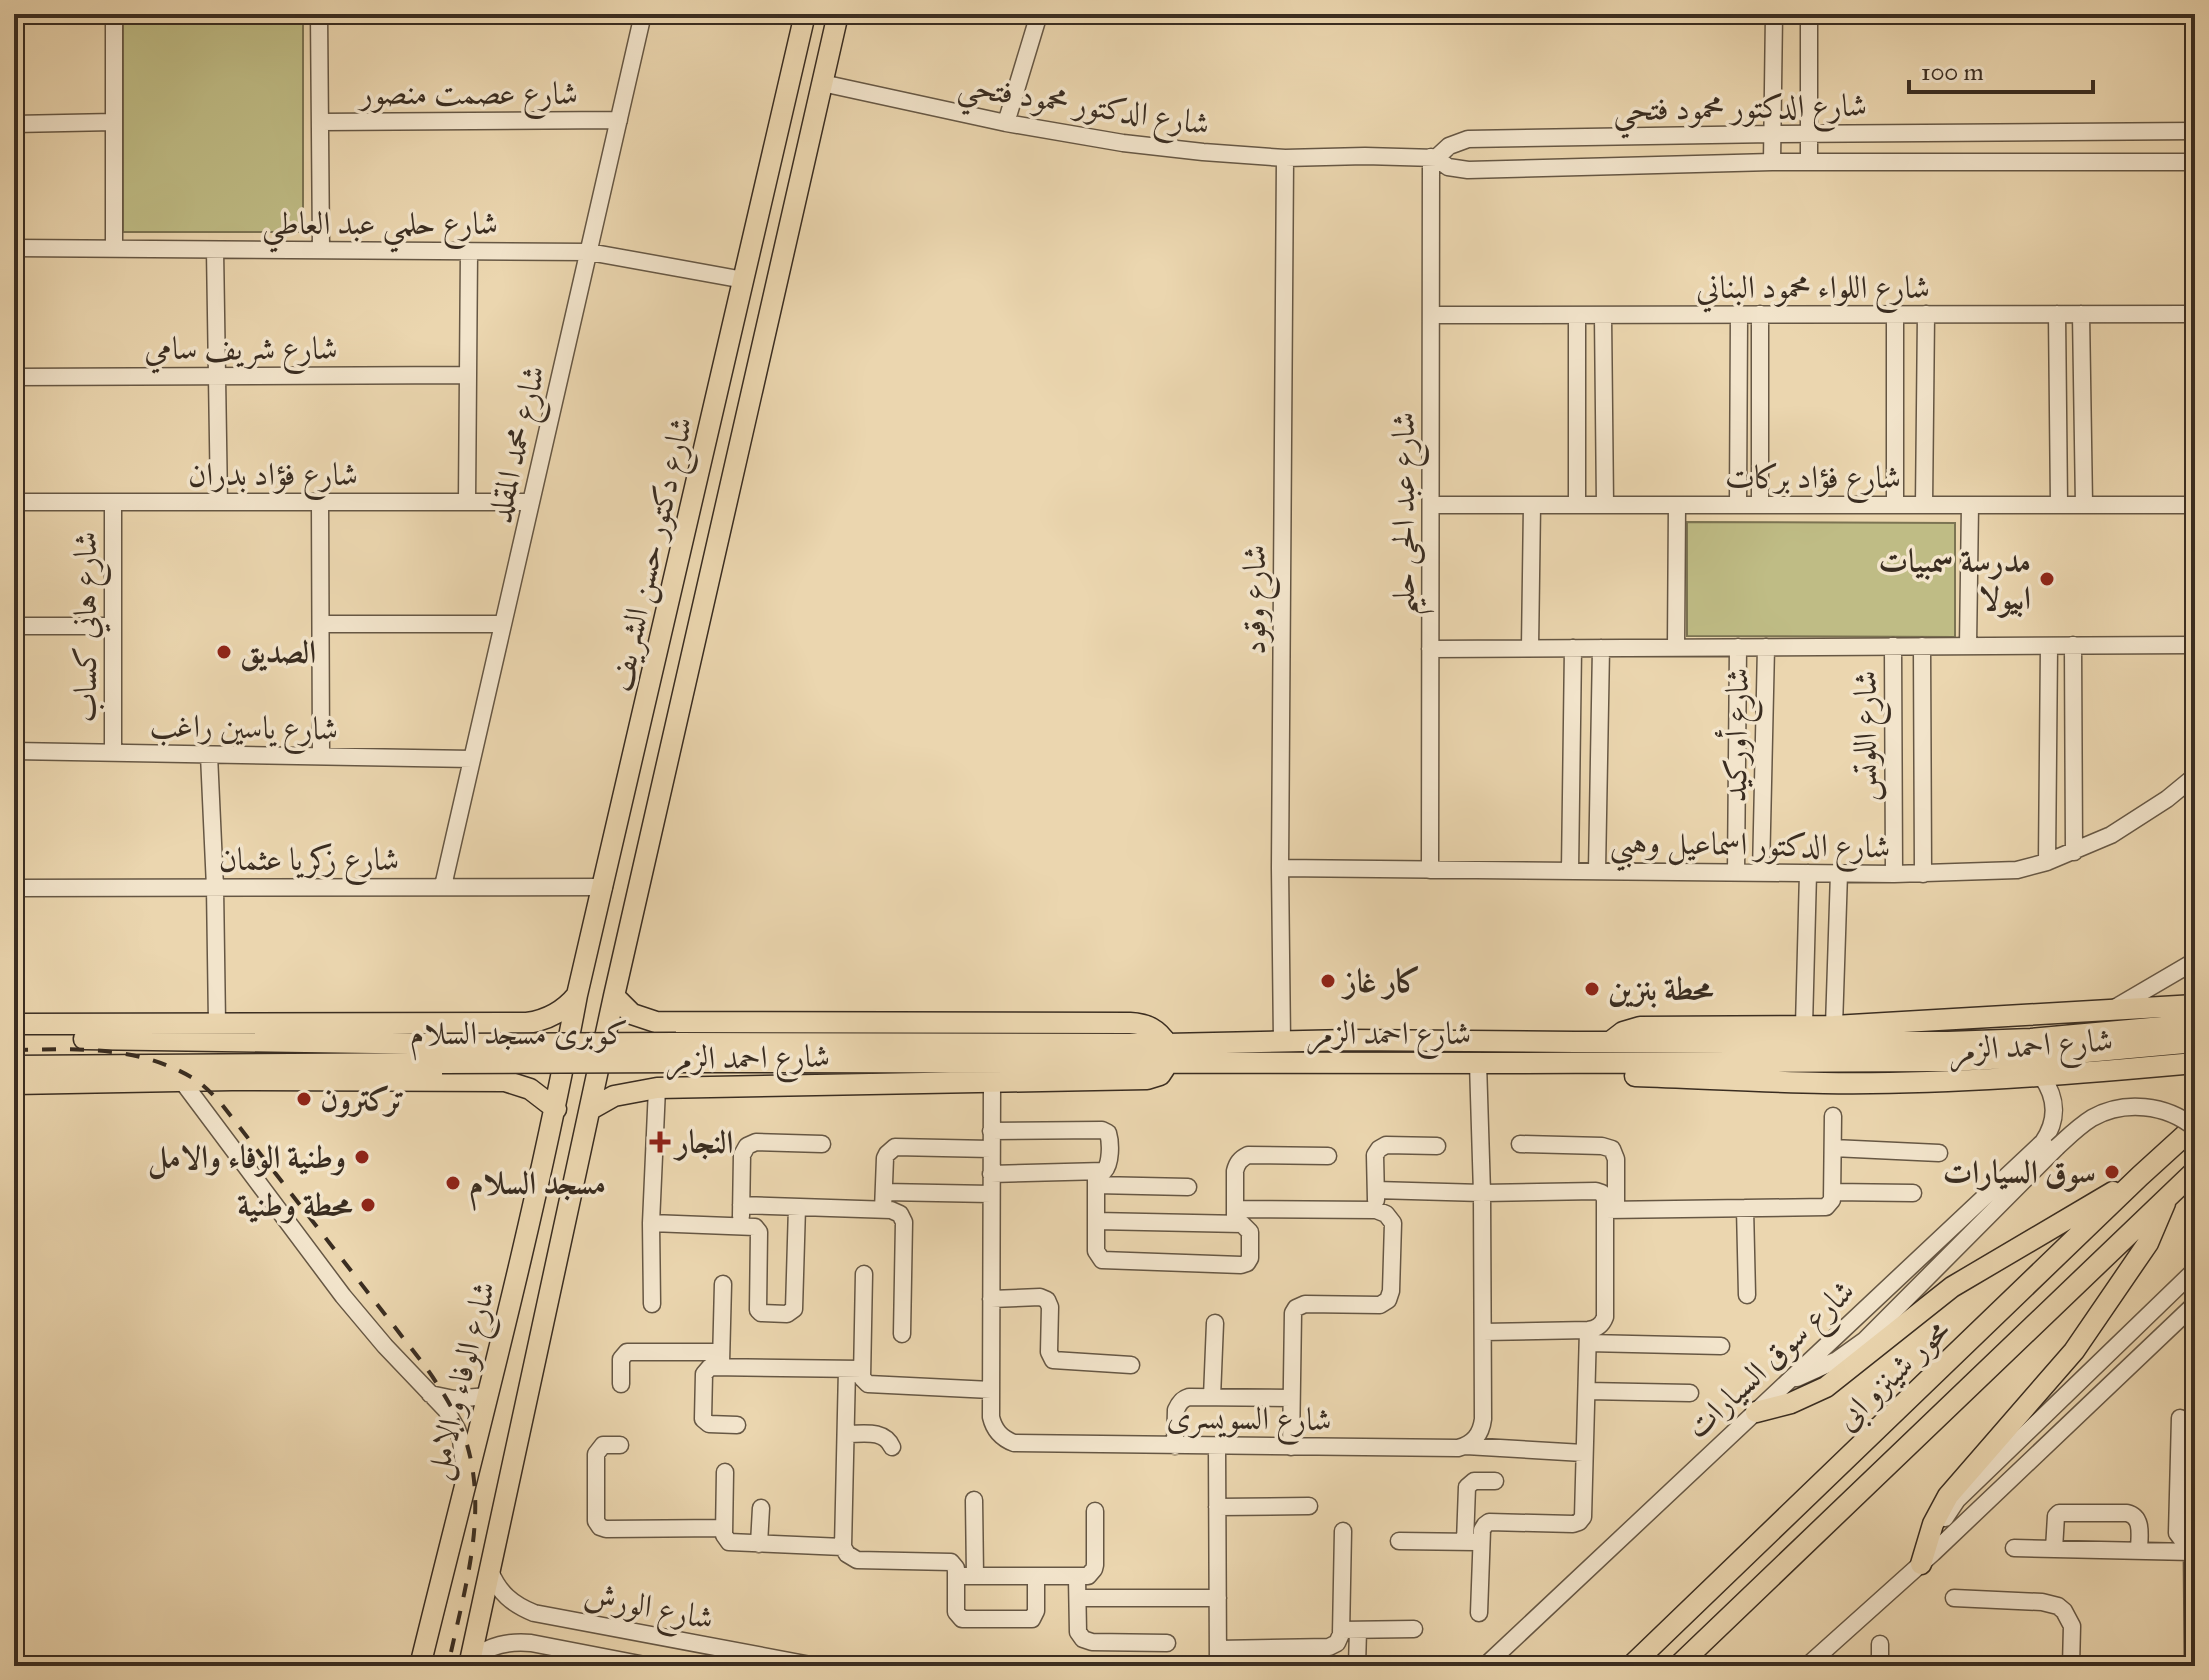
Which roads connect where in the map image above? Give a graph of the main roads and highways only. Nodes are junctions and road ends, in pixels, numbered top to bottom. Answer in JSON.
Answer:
{"nodes":[{"id":1,"x":805,"y":14,"type":"edge"},
{"id":2,"x":838,"y":14,"type":"edge"},
{"id":3,"x":764,"y":191,"type":"junction"},
{"id":4,"x":796,"y":198,"type":"junction"},
{"id":5,"x":721,"y":376,"type":"junction"},
{"id":6,"x":754,"y":384,"type":"junction"},
{"id":7,"x":577,"y":995,"type":"junction"},
{"id":8,"x":614,"y":996,"type":"junction"},
{"id":9,"x":2195,"y":1005,"type":"edge"},
{"id":10,"x":671,"y":1022,"type":"junction"},
{"id":11,"x":14,"y":1024,"type":"edge"},
{"id":12,"x":518,"y":1024,"type":"junction"},
{"id":13,"x":2195,"y":1024,"type":"edge"},
{"id":14,"x":14,"y":1038,"type":"edge"},
{"id":15,"x":1610,"y":1042,"type":"junction"},
{"id":16,"x":2195,"y":1042,"type":"edge"},
{"id":17,"x":2031,"y":1048,"type":"junction"},
{"id":18,"x":1167,"y":1053,"type":"junction"},
{"id":19,"x":443,"y":1054,"type":"junction"},
{"id":20,"x":1506,"y":1063,"type":"junction"},
{"id":21,"x":2195,"y":1063,"type":"edge"},
{"id":22,"x":14,"y":1066,"type":"edge"},
{"id":23,"x":505,"y":1081,"type":"junction"},
{"id":24,"x":14,"y":1084,"type":"edge"},
{"id":25,"x":657,"y":1088,"type":"junction"},
{"id":26,"x":556,"y":1109,"type":"junction"},
{"id":27,"x":591,"y":1109,"type":"junction"},
{"id":28,"x":2195,"y":1127,"type":"edge"},
{"id":29,"x":2195,"y":1171,"type":"edge"},
{"id":30,"x":2140,"y":1176,"type":"junction"},
{"id":31,"x":2168,"y":1196,"type":"junction"},
{"id":32,"x":512,"y":1298,"type":"junction"},
{"id":33,"x":547,"y":1306,"type":"junction"},
{"id":34,"x":1756,"y":1412,"type":"road end"},
{"id":35,"x":1927,"y":1558,"type":"road end"},
{"id":36,"x":470,"y":1662,"type":"edge"},
{"id":37,"x":420,"y":1666,"type":"edge"},
{"id":38,"x":1631,"y":1666,"type":"edge"},
{"id":39,"x":1678,"y":1666,"type":"edge"}],
"edges":[{"from":1,"to":3,"type":"main road","name":"شارع دكتور حسن الشريف"},
{"from":2,"to":4,"type":"main road","name":"شارع دكتور حسن الشريف"},
{"from":3,"to":4,"type":"main road"},
{"from":3,"to":5,"type":"main road","name":"شارع دكتور حسن الشريف"},
{"from":4,"to":6,"type":"main road","name":"شارع دكتور حسن الشريف"},
{"from":5,"to":6,"type":"main road"},
{"from":5,"to":7,"type":"main road","name":"شارع دكتور حسن الشريف"},
{"from":6,"to":8,"type":"main road","name":"شارع دكتور حسن الشريف"},
{"from":7,"to":12,"type":"main road"},
{"from":7,"to":26,"type":"main road","name":"شارع دكتور حسن الشريف"},
{"from":8,"to":10,"type":"main road","name":"شارع احمد الزمر"},
{"from":8,"to":27,"type":"main road","name":"شارع دكتور حسن الشريف"},
{"from":9,"to":15,"type":"main road","name":"شارع احمد الزمر"},
{"from":10,"to":18,"type":"main road","name":"شارع احمد الزمر"},
{"from":10,"to":25,"type":"main road"},
{"from":11,"to":12,"type":"main road"},
{"from":12,"to":23,"type":"main road"},
{"from":13,"to":17,"type":"main road"},
{"from":14,"to":19,"type":"main road","name":"كوبرى مسجد السلام"},
{"from":15,"to":17,"type":"main road"},
{"from":15,"to":18,"type":"main road","name":"شارع احمد الزمر"},
{"from":16,"to":17,"type":"main road"},
{"from":17,"to":20,"type":"main road"},
{"from":18,"to":19,"type":"main road","name":"كوبرى مسجد السلام","bridge":true},
{"from":18,"to":20,"type":"main road","name":"شارع احمد الزمر"},
{"from":18,"to":25,"type":"main road","name":"شارع احمد الزمر"},
{"from":19,"to":22,"type":"main road","name":"كوبرى مسجد السلام"},
{"from":20,"to":21,"type":"main road","name":"شارع احمد الزمر"},
{"from":23,"to":24,"type":"main road"},
{"from":23,"to":26,"type":"main road"},
{"from":25,"to":27,"type":"main road","name":"شارع احمد الزمر"},
{"from":26,"to":32,"type":"main road","name":"شارع الوفاء و الامل"},
{"from":27,"to":33,"type":"main road","name":"شارع الوفاء و الامل"},
{"from":28,"to":30,"type":"main road","name":"محور شينزو ابى"},
{"from":29,"to":31,"type":"main road","name":"محور شينزو ابى"},
{"from":30,"to":34,"type":"main road"},
{"from":30,"to":38,"type":"main road","name":"محور شينزو ابى"},
{"from":31,"to":35,"type":"main road"},
{"from":31,"to":39,"type":"main road","name":"محور شينزو ابى"},
{"from":32,"to":33,"type":"main road"},
{"from":32,"to":37,"type":"main road","name":"شارع الوفاء و الامل"},
{"from":33,"to":36,"type":"main road","name":"شارع الوفاء و الامل"}]}
